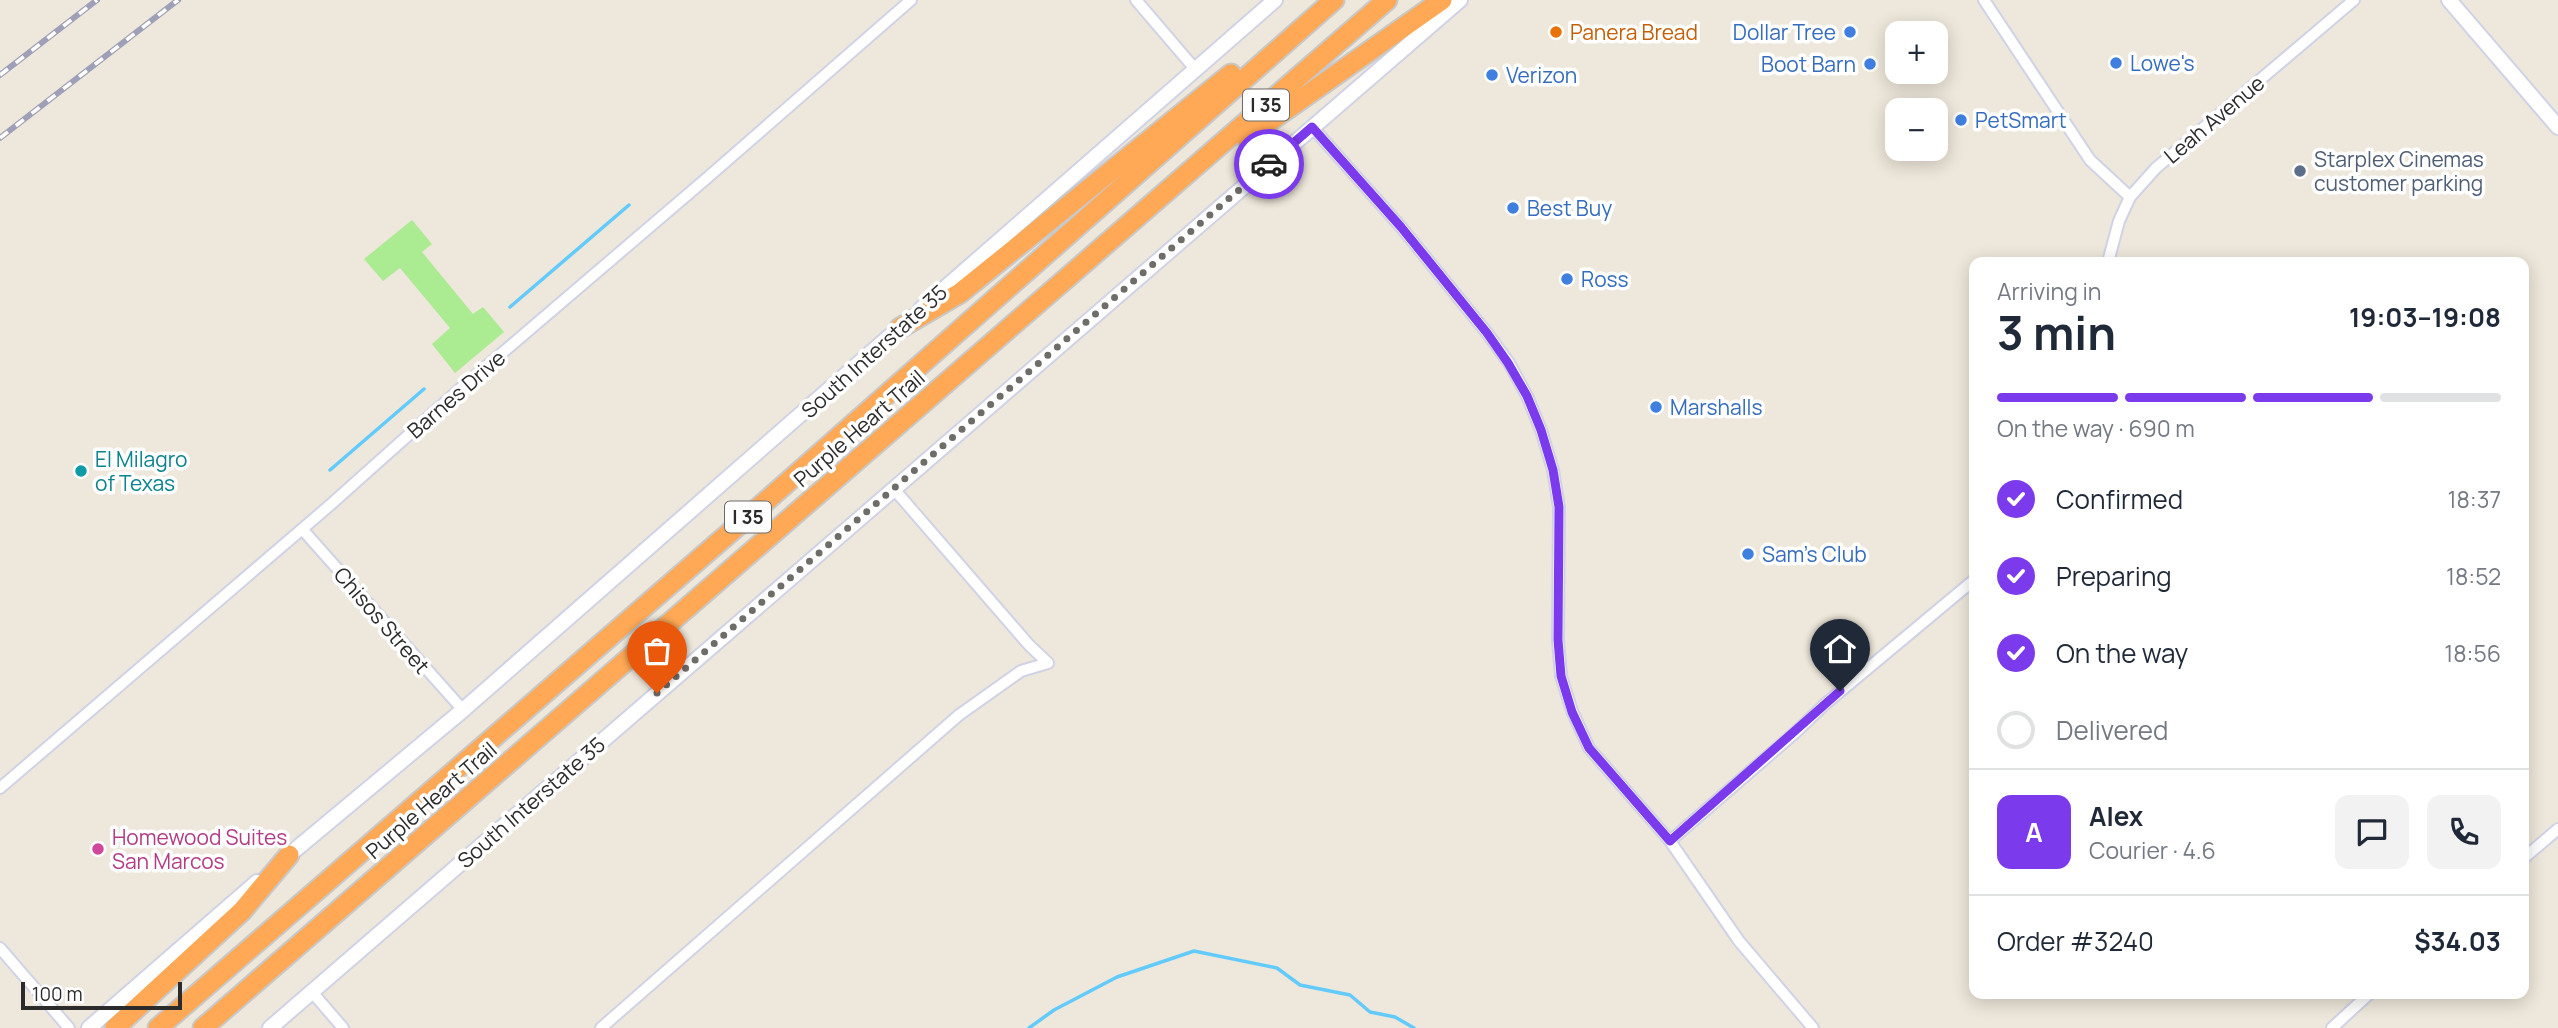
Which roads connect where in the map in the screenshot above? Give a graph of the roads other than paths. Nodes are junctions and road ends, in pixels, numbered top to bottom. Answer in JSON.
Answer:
{"nodes":[{"id":1,"x":911,"y":0,"type":"edge"},
{"id":2,"x":1136,"y":0,"type":"edge"},
{"id":3,"x":1275,"y":0,"type":"edge"},
{"id":4,"x":1326,"y":0,"type":"edge"},
{"id":5,"x":1334,"y":0,"type":"edge"},
{"id":6,"x":1387,"y":0,"type":"edge"},
{"id":7,"x":1442,"y":0,"type":"edge"},
{"id":8,"x":1460,"y":0,"type":"edge"},
{"id":9,"x":1984,"y":0,"type":"edge"},
{"id":10,"x":2354,"y":0,"type":"edge"},
{"id":11,"x":2449,"y":0,"type":"edge"},
{"id":12,"x":1195,"y":69,"type":"junction"},
{"id":13,"x":1312,"y":127,"type":"junction"},
{"id":14,"x":2558,"y":127,"type":"edge"},
{"id":15,"x":2130,"y":197,"type":"junction"},
{"id":16,"x":1145,"y":211,"type":"junction"},
{"id":17,"x":2109,"y":257,"type":"edge"},
{"id":18,"x":900,"y":328,"type":"junction"},
{"id":19,"x":893,"y":488,"type":"junction"},
{"id":20,"x":302,"y":529,"type":"junction"},
{"id":21,"x":1969,"y":584,"type":"edge"},
{"id":22,"x":463,"y":710,"type":"junction"},
{"id":23,"x":0,"y":788,"type":"edge"},
{"id":24,"x":2558,"y":829,"type":"edge"},
{"id":25,"x":1670,"y":841,"type":"junction"},
{"id":26,"x":2529,"y":854,"type":"edge"},
{"id":27,"x":289,"y":855,"type":"junction"},
{"id":28,"x":0,"y":948,"type":"edge"},
{"id":29,"x":312,"y":992,"type":"junction"},
{"id":30,"x":2364,"y":999,"type":"edge"},
{"id":31,"x":69,"y":1028,"type":"edge"},
{"id":32,"x":89,"y":1028,"type":"edge"},
{"id":33,"x":116,"y":1028,"type":"edge"},
{"id":34,"x":158,"y":1028,"type":"edge"},
{"id":35,"x":203,"y":1028,"type":"edge"},
{"id":36,"x":271,"y":1028,"type":"edge"},
{"id":37,"x":343,"y":1028,"type":"edge"},
{"id":38,"x":601,"y":1028,"type":"edge"},
{"id":39,"x":1813,"y":1028,"type":"edge"},
{"id":40,"x":2332,"y":1028,"type":"edge"}],
"edges":[{"from":1,"to":20,"type":"street","name":"Barnes Drive"},
{"from":2,"to":12,"type":"street"},
{"from":3,"to":12,"type":"main road","name":"South Interstate 35"},
{"from":4,"to":18,"type":"highway"},
{"from":5,"to":34,"type":"highway","name":"Purple Heart Trail","number":"I 35"},
{"from":6,"to":16,"type":"highway","name":"Purple Heart Trail","number":"I 35"},
{"from":7,"to":16,"type":"highway"},
{"from":8,"to":13,"type":"main road","name":"South Interstate 35"},
{"from":9,"to":15,"type":"street"},
{"from":10,"to":15,"type":"street","name":"Leah Avenue"},
{"from":11,"to":14,"type":"main road"},
{"from":12,"to":18,"type":"main road","name":"South Interstate 35"},
{"from":13,"to":19,"type":"main road","name":"South Interstate 35"},
{"from":13,"to":25,"type":"street"},
{"from":15,"to":17,"type":"street","name":"Leah Avenue"},
{"from":16,"to":35,"type":"highway","name":"Purple Heart Trail","number":"I 35"},
{"from":18,"to":22,"type":"main road","name":"South Interstate 35"},
{"from":19,"to":29,"type":"main road","name":"South Interstate 35"},
{"from":19,"to":38,"type":"street"},
{"from":20,"to":22,"type":"street","name":"Chisos Street"},
{"from":20,"to":23,"type":"street","name":"Barnes Drive"},
{"from":21,"to":25,"type":"street"},
{"from":22,"to":27,"type":"main road","name":"South Interstate 35"},
{"from":24,"to":26,"type":"street"},
{"from":25,"to":39,"type":"street"},
{"from":27,"to":32,"type":"main road","name":"South Interstate 35"},
{"from":27,"to":33,"type":"highway"},
{"from":28,"to":31,"type":"street"},
{"from":29,"to":36,"type":"main road","name":"South Interstate 35"},
{"from":29,"to":37,"type":"street"},
{"from":30,"to":40,"type":"street"}]}
